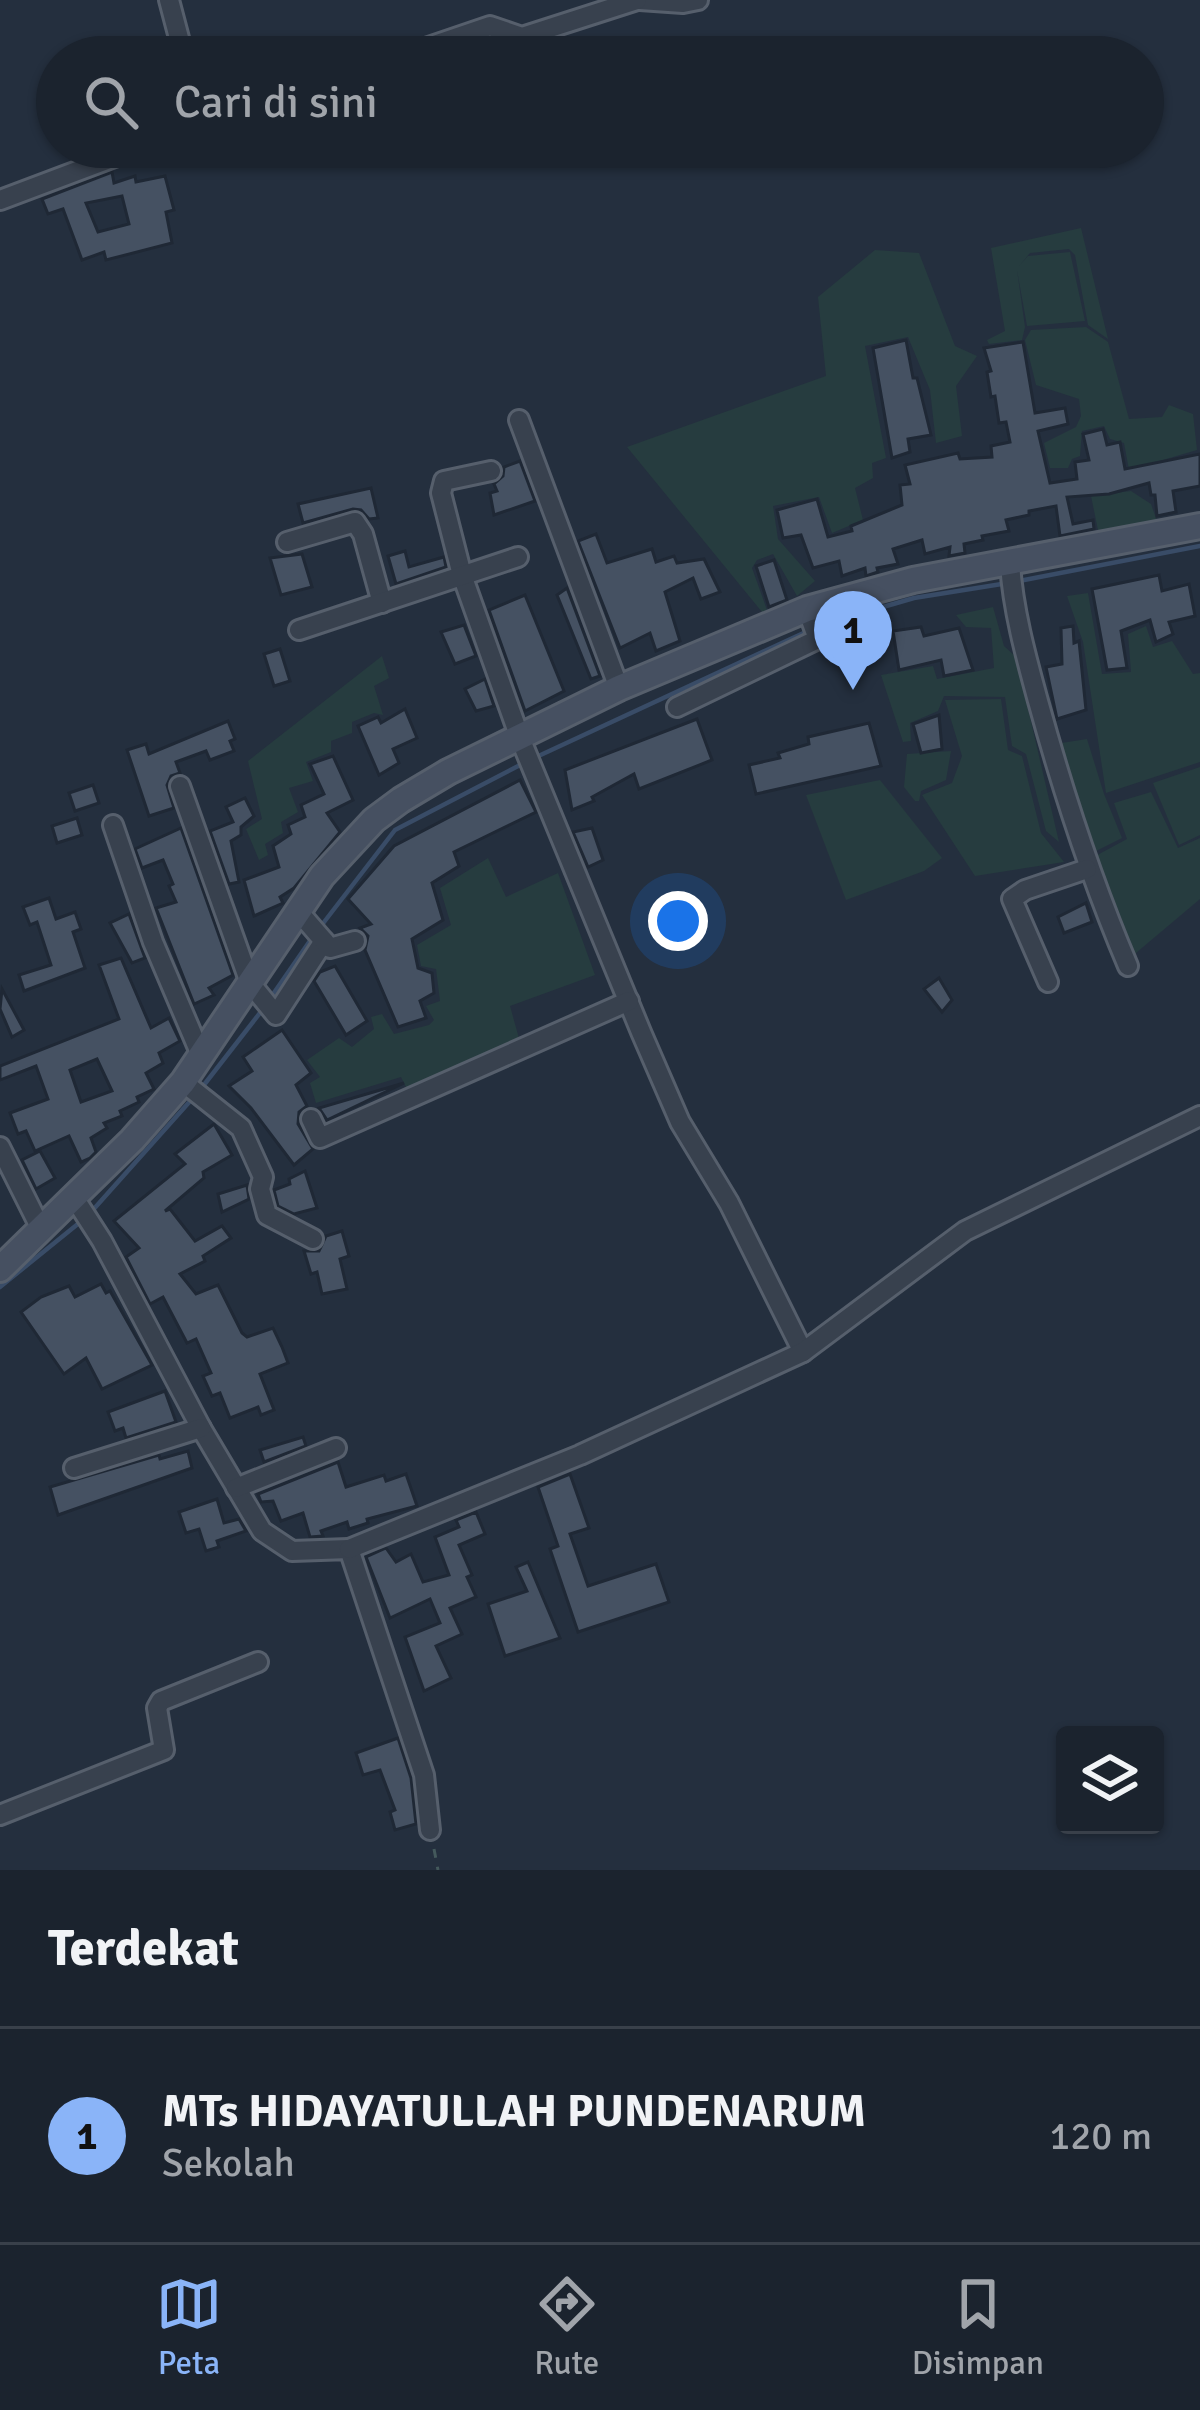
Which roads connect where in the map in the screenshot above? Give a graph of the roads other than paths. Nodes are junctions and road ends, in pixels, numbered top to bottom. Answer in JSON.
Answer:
{"nodes":[{"id":1,"x":169,"y":0,"type":"edge"},
{"id":2,"x":639,"y":0,"type":"edge"},
{"id":3,"x":698,"y":0,"type":"edge"},
{"id":4,"x":178,"y":36,"type":"edge"},
{"id":5,"x":461,"y":36,"type":"edge"},
{"id":6,"x":519,"y":36,"type":"edge"},
{"id":7,"x":525,"y":36,"type":"edge"},
{"id":8,"x":85,"y":168,"type":"edge"},
{"id":9,"x":0,"y":200,"type":"edge"},
{"id":10,"x":519,"y":420,"type":"dead end"},
{"id":11,"x":491,"y":471,"type":"dead end"},
{"id":12,"x":1200,"y":526,"type":"edge"},
{"id":13,"x":287,"y":542,"type":"dead end"},
{"id":14,"x":518,"y":556,"type":"dead end"},
{"id":15,"x":1011,"y":569,"type":"junction"},
{"id":16,"x":462,"y":574,"type":"junction"},
{"id":17,"x":382,"y":603,"type":"junction"},
{"id":18,"x":812,"y":620,"type":"junction"},
{"id":19,"x":299,"y":630,"type":"dead end"},
{"id":20,"x":619,"y":688,"type":"junction"},
{"id":21,"x":676,"y":707,"type":"dead end"},
{"id":22,"x":522,"y":742,"type":"junction"},
{"id":23,"x":180,"y":785,"type":"dead end"},
{"id":24,"x":112,"y":825,"type":"dead end"},
{"id":25,"x":1087,"y":869,"type":"junction"},
{"id":26,"x":314,"y":929,"type":"junction"},
{"id":27,"x":355,"y":941,"type":"dead end"},
{"id":28,"x":1128,"y":966,"type":"dead end"},
{"id":29,"x":1048,"y":982,"type":"dead end"},
{"id":30,"x":261,"y":997,"type":"junction"},
{"id":31,"x":629,"y":1001,"type":"junction"},
{"id":32,"x":201,"y":1055,"type":"junction"},
{"id":33,"x":187,"y":1085,"type":"junction"},
{"id":34,"x":1200,"y":1116,"type":"edge"},
{"id":35,"x":311,"y":1119,"type":"dead end"},
{"id":36,"x":0,"y":1147,"type":"edge"},
{"id":37,"x":78,"y":1203,"type":"junction"},
{"id":38,"x":42,"y":1231,"type":"junction"},
{"id":39,"x":313,"y":1239,"type":"dead end"},
{"id":40,"x":0,"y":1269,"type":"edge"},
{"id":41,"x":803,"y":1352,"type":"junction"},
{"id":42,"x":201,"y":1427,"type":"junction"},
{"id":43,"x":337,"y":1448,"type":"dead end"},
{"id":44,"x":74,"y":1468,"type":"dead end"},
{"id":45,"x":236,"y":1488,"type":"junction"},
{"id":46,"x":349,"y":1549,"type":"junction"},
{"id":47,"x":258,"y":1662,"type":"dead end"},
{"id":48,"x":0,"y":1815,"type":"edge"},
{"id":49,"x":430,"y":1829,"type":"road end"}],
"edges":[{"from":1,"to":4,"type":"street"},
{"from":2,"to":3,"type":"street"},
{"from":2,"to":7,"type":"street"},
{"from":5,"to":6,"type":"street"},
{"from":8,"to":9,"type":"street"},
{"from":10,"to":20,"type":"street"},
{"from":11,"to":16,"type":"street"},
{"from":12,"to":15,"type":"main road"},
{"from":13,"to":17,"type":"street"},
{"from":14,"to":16,"type":"street"},
{"from":15,"to":18,"type":"main road"},
{"from":15,"to":25,"type":"street"},
{"from":16,"to":17,"type":"street"},
{"from":16,"to":22,"type":"street"},
{"from":17,"to":19,"type":"street"},
{"from":18,"to":20,"type":"main road"},
{"from":18,"to":21,"type":"street"},
{"from":20,"to":22,"type":"main road"},
{"from":22,"to":26,"type":"main road"},
{"from":22,"to":31,"type":"street"},
{"from":23,"to":30,"type":"street"},
{"from":24,"to":32,"type":"street"},
{"from":25,"to":28,"type":"street"},
{"from":25,"to":29,"type":"street"},
{"from":26,"to":27,"type":"street"},
{"from":26,"to":30,"type":"main road"},
{"from":26,"to":30,"type":"street"},
{"from":30,"to":32,"type":"main road"},
{"from":31,"to":35,"type":"street"},
{"from":31,"to":41,"type":"street"},
{"from":32,"to":33,"type":"main road"},
{"from":33,"to":37,"type":"main road"},
{"from":33,"to":39,"type":"street"},
{"from":34,"to":41,"type":"street"},
{"from":36,"to":38,"type":"street"},
{"from":37,"to":38,"type":"main road"},
{"from":37,"to":42,"type":"street"},
{"from":38,"to":40,"type":"main road"},
{"from":41,"to":46,"type":"street"},
{"from":42,"to":44,"type":"street"},
{"from":42,"to":45,"type":"street"},
{"from":43,"to":45,"type":"street"},
{"from":45,"to":46,"type":"street"},
{"from":46,"to":49,"type":"street"},
{"from":47,"to":48,"type":"street"}]}
